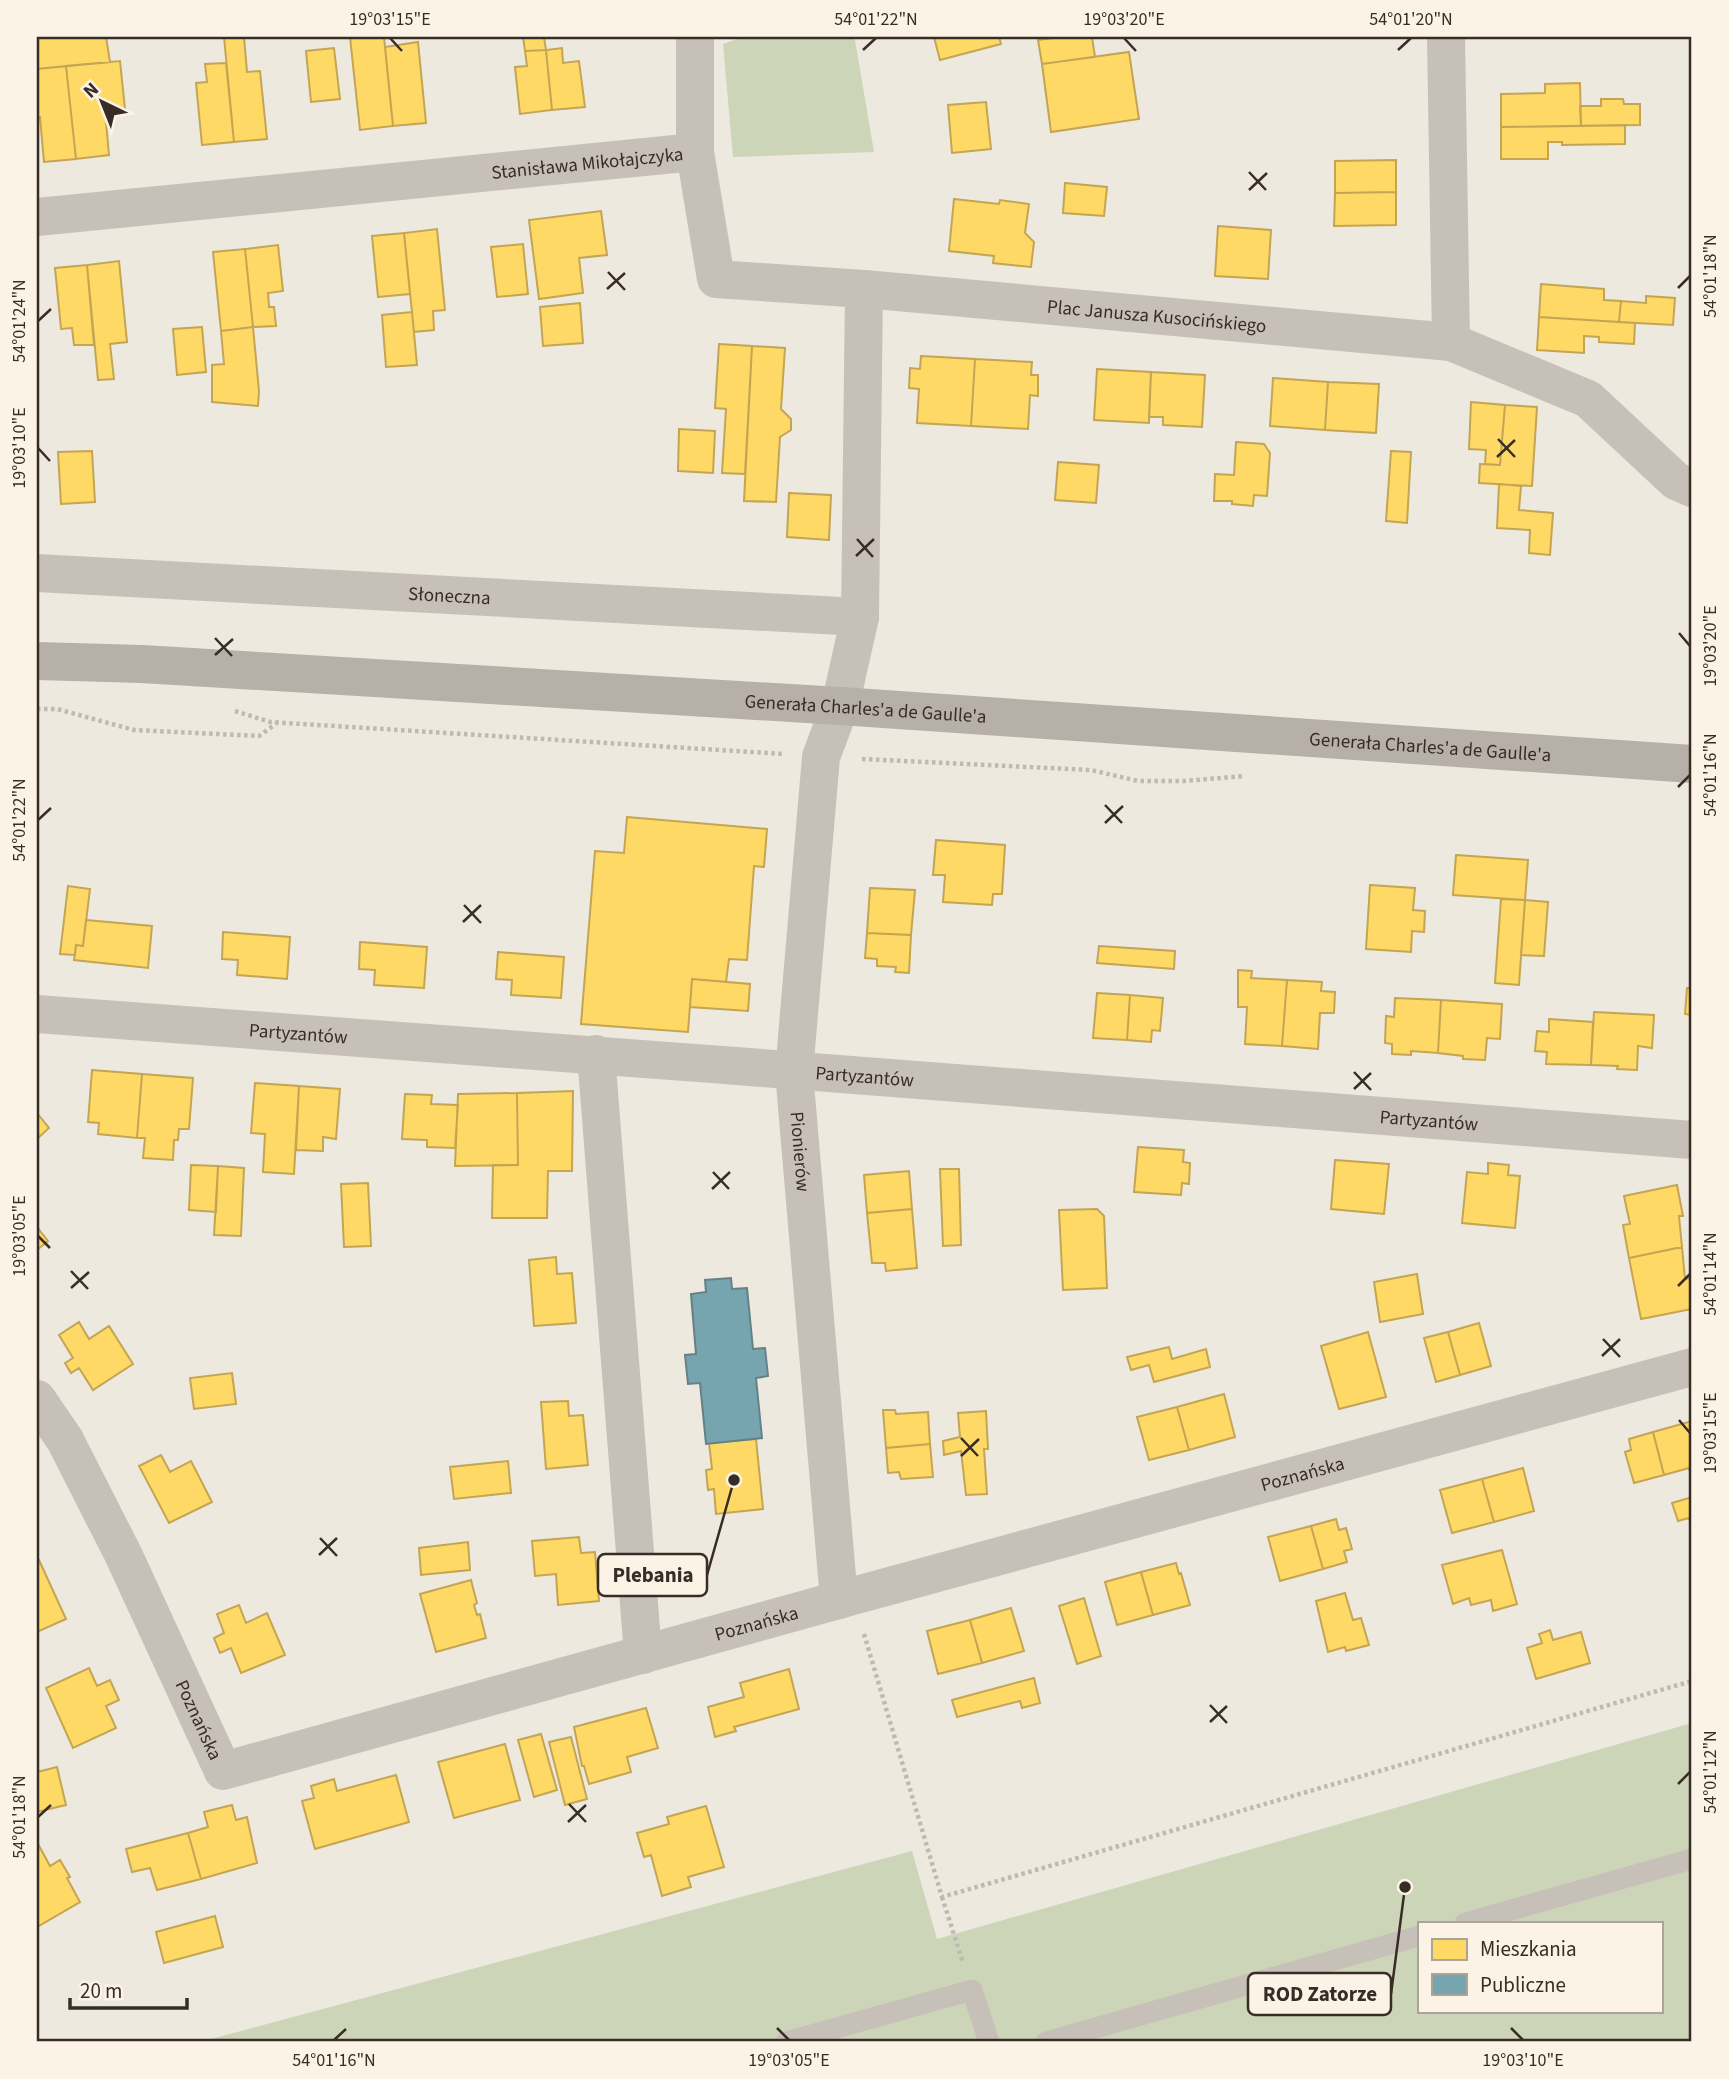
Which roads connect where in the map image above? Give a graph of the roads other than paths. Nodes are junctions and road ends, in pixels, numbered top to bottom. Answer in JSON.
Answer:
{"nodes":[{"id":1,"x":695,"y":37,"type":"edge"},
{"id":2,"x":1446,"y":37,"type":"edge"},
{"id":3,"x":695,"y":152,"type":"junction"},
{"id":4,"x":37,"y":217,"type":"edge"},
{"id":5,"x":864,"y":289,"type":"junction"},
{"id":6,"x":1451,"y":341,"type":"junction"},
{"id":7,"x":1692,"y":488,"type":"edge"},
{"id":8,"x":37,"y":573,"type":"edge"},
{"id":9,"x":860,"y":617,"type":"junction"},
{"id":10,"x":37,"y":661,"type":"edge"},
{"id":11,"x":840,"y":706,"type":"junction"},
{"id":12,"x":1692,"y":764,"type":"edge"},
{"id":13,"x":37,"y":1014,"type":"edge"},
{"id":14,"x":596,"y":1054,"type":"junction"},
{"id":15,"x":794,"y":1072,"type":"junction"},
{"id":16,"x":1692,"y":1140,"type":"edge"},
{"id":17,"x":1692,"y":1367,"type":"edge"},
{"id":18,"x":37,"y":1399,"type":"edge"},
{"id":19,"x":846,"y":1598,"type":"junction"},
{"id":20,"x":643,"y":1655,"type":"junction"},
{"id":21,"x":1692,"y":1859,"type":"edge"},
{"id":22,"x":1469,"y":1922,"type":"edge"},
{"id":23,"x":1418,"y":1936,"type":"edge"},
{"id":24,"x":786,"y":2042,"type":"edge"},
{"id":25,"x":989,"y":2042,"type":"edge"},
{"id":26,"x":1046,"y":2042,"type":"edge"}],
"edges":[{"from":1,"to":3,"type":"street"},
{"from":2,"to":6,"type":"street"},
{"from":3,"to":4,"type":"street","name":"Stanisława Mikołajczyka"},
{"from":3,"to":5,"type":"street","name":"Stanisława Mikołajczyka"},
{"from":5,"to":6,"type":"street","name":"Plac Janusza Kusocińskiego"},
{"from":5,"to":9,"type":"street"},
{"from":6,"to":7,"type":"street","name":"Plac Janusza Kusocińskiego"},
{"from":8,"to":9,"type":"street","name":"Słoneczna"},
{"from":9,"to":11,"type":"street"},
{"from":10,"to":11,"type":"main road","name":"Generała Charles'a de Gaulle'a"},
{"from":11,"to":12,"type":"main road","name":"Generała Charles'a de Gaulle'a"},
{"from":11,"to":15,"type":"street","name":"Pionierów"},
{"from":13,"to":14,"type":"street","name":"Partyzantów"},
{"from":14,"to":15,"type":"street","name":"Partyzantów"},
{"from":14,"to":20,"type":"street"},
{"from":15,"to":16,"type":"street","name":"Partyzantów"},
{"from":15,"to":19,"type":"street","name":"Pionierów"},
{"from":17,"to":19,"type":"street","name":"Poznańska"},
{"from":18,"to":20,"type":"street","name":"Poznańska"},
{"from":19,"to":20,"type":"street","name":"Poznańska"},
{"from":21,"to":22,"type":"lane"},
{"from":23,"to":26,"type":"lane"},
{"from":24,"to":25,"type":"lane"}]}
